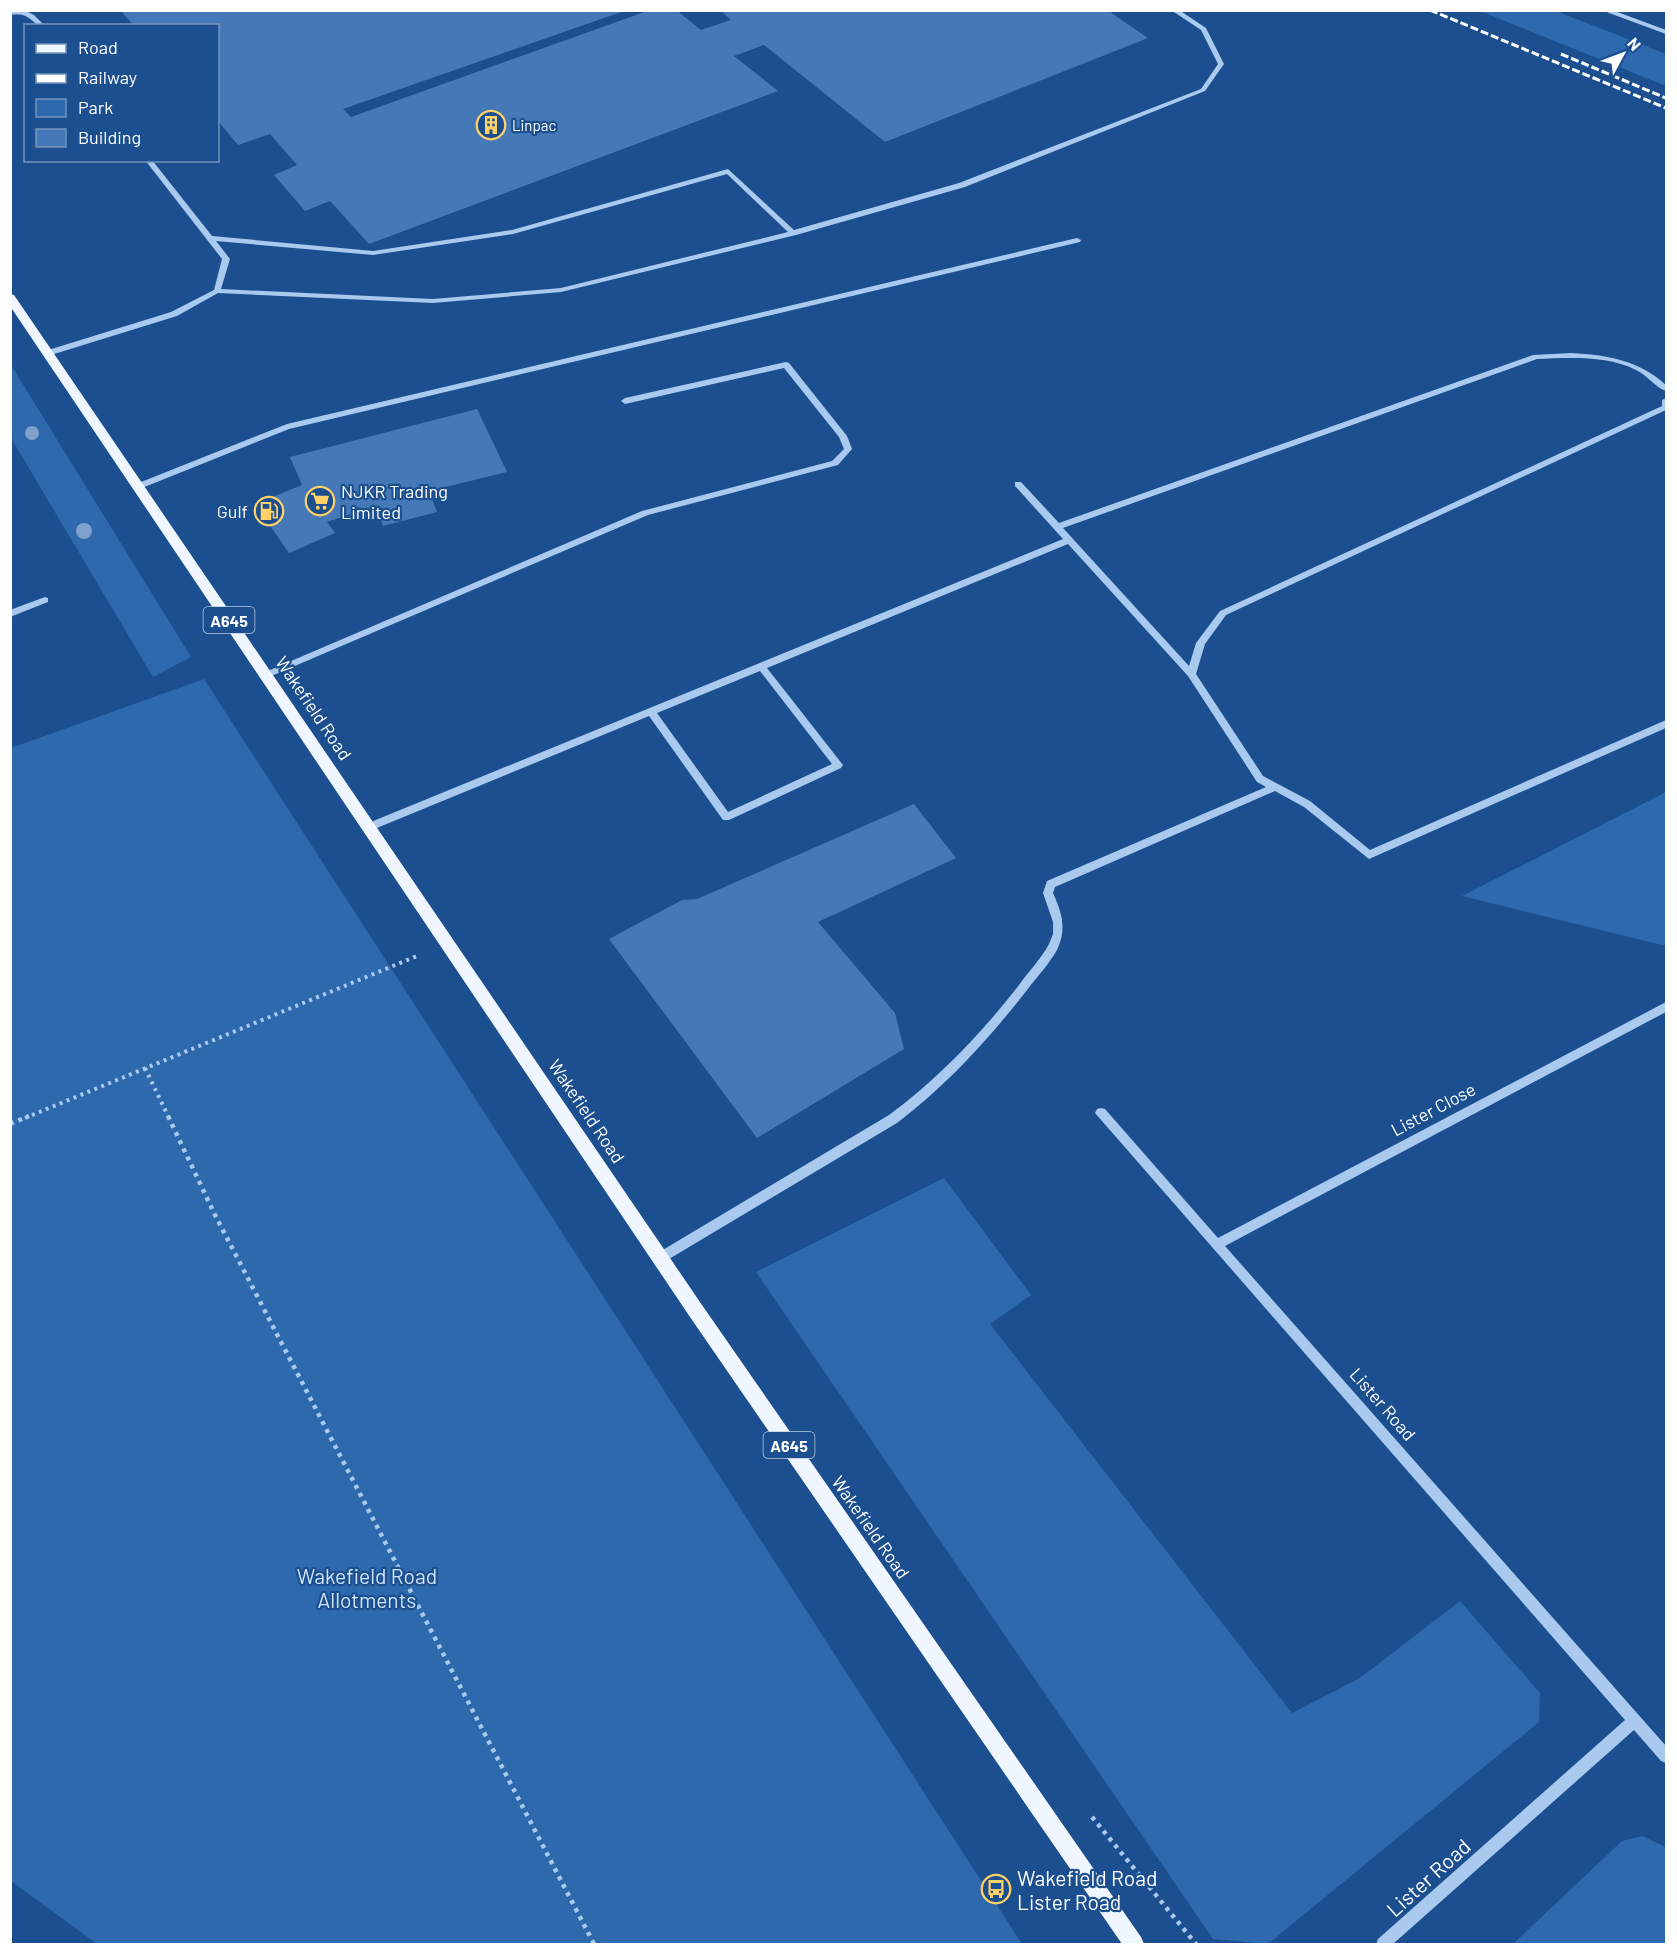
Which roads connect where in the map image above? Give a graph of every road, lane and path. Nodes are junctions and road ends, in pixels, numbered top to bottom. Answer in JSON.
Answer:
{"nodes":[{"id":1,"x":1174,"y":10,"type":"edge"},
{"id":2,"x":1605,"y":10,"type":"edge"},
{"id":3,"x":10,"y":13,"type":"edge"},
{"id":4,"x":40,"y":24,"type":"edge"},
{"id":5,"x":1666,"y":33,"type":"edge"},
{"id":6,"x":150,"y":162,"type":"edge"},
{"id":7,"x":793,"y":233,"type":"junction"},
{"id":8,"x":209,"y":238,"type":"junction"},
{"id":9,"x":1077,"y":240,"type":"dead end"},
{"id":10,"x":217,"y":291,"type":"junction"},
{"id":11,"x":10,"y":297,"type":"edge"},
{"id":12,"x":48,"y":354,"type":"junction"},
{"id":13,"x":1666,"y":389,"type":"edge"},
{"id":14,"x":1666,"y":400,"type":"edge"},
{"id":15,"x":625,"y":401,"type":"dead end"},
{"id":16,"x":1018,"y":484,"type":"dead end"},
{"id":17,"x":139,"y":486,"type":"junction"},
{"id":18,"x":1058,"y":527,"type":"junction"},
{"id":19,"x":1071,"y":540,"type":"junction"},
{"id":20,"x":45,"y":600,"type":"dead end"},
{"id":21,"x":10,"y":614,"type":"edge"},
{"id":22,"x":761,"y":666,"type":"junction"},
{"id":23,"x":1191,"y":674,"type":"junction"},
{"id":24,"x":267,"y":675,"type":"junction"},
{"id":25,"x":651,"y":711,"type":"junction"},
{"id":26,"x":1666,"y":724,"type":"edge"},
{"id":27,"x":1275,"y":787,"type":"junction"},
{"id":28,"x":369,"y":827,"type":"junction"},
{"id":29,"x":448,"y":943,"type":"junction"},
{"id":30,"x":1666,"y":1007,"type":"edge"},
{"id":31,"x":145,"y":1068,"type":"junction"},
{"id":32,"x":1101,"y":1113,"type":"dead end"},
{"id":33,"x":10,"y":1124,"type":"edge"},
{"id":34,"x":1217,"y":1244,"type":"junction"},
{"id":35,"x":660,"y":1258,"type":"junction"},
{"id":36,"x":1635,"y":1720,"type":"junction"},
{"id":37,"x":1666,"y":1756,"type":"edge"},
{"id":38,"x":594,"y":1944,"type":"edge"},
{"id":39,"x":1134,"y":1944,"type":"edge"},
{"id":40,"x":1383,"y":1944,"type":"edge"}],
"edges":[{"from":1,"to":7,"type":"street"},
{"from":2,"to":5,"type":"street"},
{"from":3,"to":4,"type":"street"},
{"from":6,"to":8,"type":"street"},
{"from":7,"to":8,"type":"street"},
{"from":7,"to":10,"type":"street"},
{"from":8,"to":10,"type":"street"},
{"from":9,"to":17,"type":"street"},
{"from":10,"to":12,"type":"street"},
{"from":11,"to":12,"type":"main road","name":"Wakefield Road","number":"A645"},
{"from":12,"to":17,"type":"main road","name":"Wakefield Road","number":"A645"},
{"from":13,"to":18,"type":"street"},
{"from":14,"to":23,"type":"street"},
{"from":15,"to":24,"type":"street"},
{"from":16,"to":18,"type":"street"},
{"from":17,"to":24,"type":"main road","name":"Wakefield Road","number":"A645"},
{"from":18,"to":19,"type":"street"},
{"from":19,"to":22,"type":"street"},
{"from":19,"to":23,"type":"street"},
{"from":20,"to":21,"type":"street"},
{"from":22,"to":25,"type":"street"},
{"from":22,"to":25,"type":"street"},
{"from":23,"to":27,"type":"street"},
{"from":24,"to":28,"type":"main road","name":"Wakefield Road","number":"A645"},
{"from":25,"to":28,"type":"street"},
{"from":26,"to":27,"type":"street"},
{"from":27,"to":35,"type":"street"},
{"from":28,"to":29,"type":"main road","name":"Wakefield Road","number":"A645"},
{"from":29,"to":31,"type":"path"},
{"from":29,"to":35,"type":"main road","name":"Wakefield Road","number":"A645"},
{"from":30,"to":34,"type":"street","name":"Lister Close"},
{"from":31,"to":33,"type":"path"},
{"from":31,"to":38,"type":"path"},
{"from":32,"to":34,"type":"street","name":"Lister Road"},
{"from":34,"to":36,"type":"street","name":"Lister Road"},
{"from":35,"to":39,"type":"main road","name":"Wakefield Road","number":"A645"},
{"from":36,"to":37,"type":"street","name":"Lister Road"},
{"from":36,"to":40,"type":"street","name":"Lister Road"}]}
